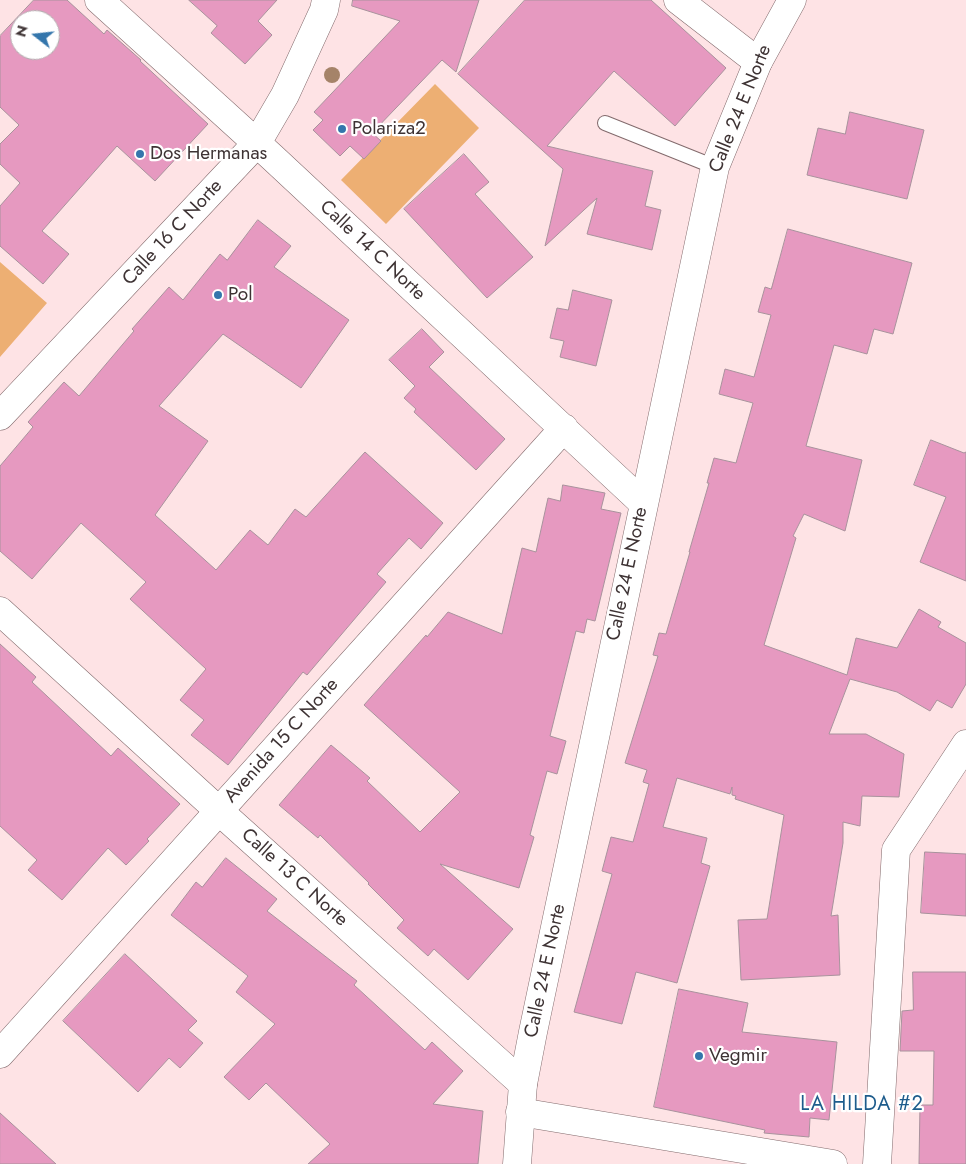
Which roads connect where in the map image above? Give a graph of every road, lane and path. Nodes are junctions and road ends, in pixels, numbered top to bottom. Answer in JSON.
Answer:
{"nodes":[{"id":1,"x":99,"y":0,"type":"edge"},
{"id":2,"x":326,"y":0,"type":"edge"},
{"id":3,"x":678,"y":0,"type":"edge"},
{"id":4,"x":792,"y":0,"type":"edge"},
{"id":5,"x":758,"y":62,"type":"junction"},
{"id":6,"x":605,"y":123,"type":"dead end"},
{"id":7,"x":256,"y":143,"type":"junction"},
{"id":8,"x":715,"y":167,"type":"junction"},
{"id":9,"x":0,"y":416,"type":"edge"},
{"id":10,"x":564,"y":428,"type":"junction"},
{"id":11,"x":643,"y":504,"type":"junction"},
{"id":12,"x":0,"y":611,"type":"edge"},
{"id":13,"x":966,"y":744,"type":"edge"},
{"id":14,"x":219,"y":811,"type":"junction"},
{"id":15,"x":0,"y":1054,"type":"edge"},
{"id":16,"x":523,"y":1084,"type":"junction"},
{"id":17,"x":520,"y":1112,"type":"junction"},
{"id":18,"x":517,"y":1164,"type":"edge"},
{"id":19,"x":833,"y":1164,"type":"edge"},
{"id":20,"x":877,"y":1164,"type":"edge"}],
"edges":[{"from":1,"to":7,"type":"street","name":"Calle 14 C Norte"},
{"from":2,"to":7,"type":"street","name":"Calle 16 C Norte"},
{"from":3,"to":5,"type":"street"},
{"from":4,"to":5,"type":"street","name":"Calle 24 E Norte"},
{"from":5,"to":8,"type":"street","name":"Calle 24 E Norte"},
{"from":6,"to":8,"type":"lane"},
{"from":7,"to":9,"type":"street","name":"Calle 16 C Norte"},
{"from":7,"to":10,"type":"street","name":"Calle 14 C Norte"},
{"from":8,"to":11,"type":"street","name":"Calle 24 E Norte"},
{"from":10,"to":11,"type":"street","name":"Calle 14 C Norte"},
{"from":10,"to":14,"type":"street","name":"Avenida 15 C Norte"},
{"from":11,"to":16,"type":"street","name":"Calle 24 E Norte"},
{"from":12,"to":14,"type":"street","name":"Calle 13 C Norte"},
{"from":13,"to":20,"type":"street"},
{"from":14,"to":15,"type":"street","name":"Avenida 15 C Norte"},
{"from":14,"to":16,"type":"street","name":"Calle 13 C Norte"},
{"from":16,"to":17,"type":"street","name":"Calle 24 E Norte"},
{"from":17,"to":18,"type":"street","name":"Calle 24 E Norte"},
{"from":17,"to":19,"type":"street"}]}
